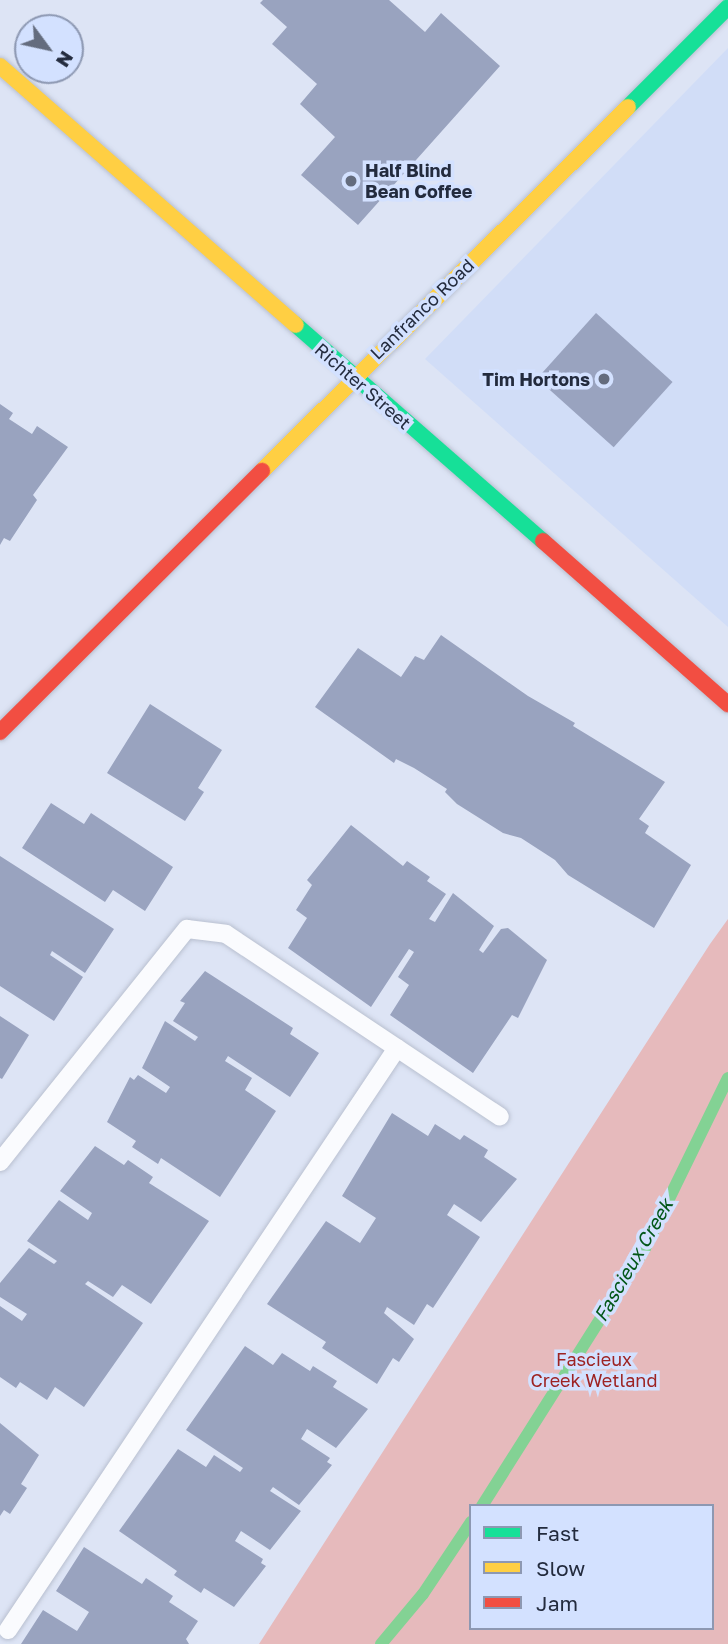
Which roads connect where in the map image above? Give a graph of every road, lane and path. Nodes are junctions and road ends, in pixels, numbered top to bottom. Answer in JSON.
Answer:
{"nodes":[{"id":1,"x":728,"y":7,"type":"edge"},
{"id":2,"x":0,"y":66,"type":"edge"},
{"id":3,"x":352,"y":377,"type":"junction"},
{"id":4,"x":728,"y":704,"type":"edge"},
{"id":5,"x":0,"y":732,"type":"edge"},
{"id":6,"x":397,"y":1048,"type":"junction"},
{"id":7,"x":500,"y":1117,"type":"dead end"},
{"id":8,"x":0,"y":1162,"type":"edge"},
{"id":9,"x":3,"y":1631,"type":"edge"}],
"edges":[{"from":1,"to":3,"type":"street","name":"Lanfranco Road"},
{"from":2,"to":3,"type":"street","name":"Richter Street"},
{"from":3,"to":4,"type":"street","name":"Richter Street"},
{"from":3,"to":5,"type":"street","name":"Lanfranco Road"},
{"from":6,"to":7,"type":"lane"},
{"from":6,"to":8,"type":"lane"},
{"from":6,"to":9,"type":"lane"}]}
